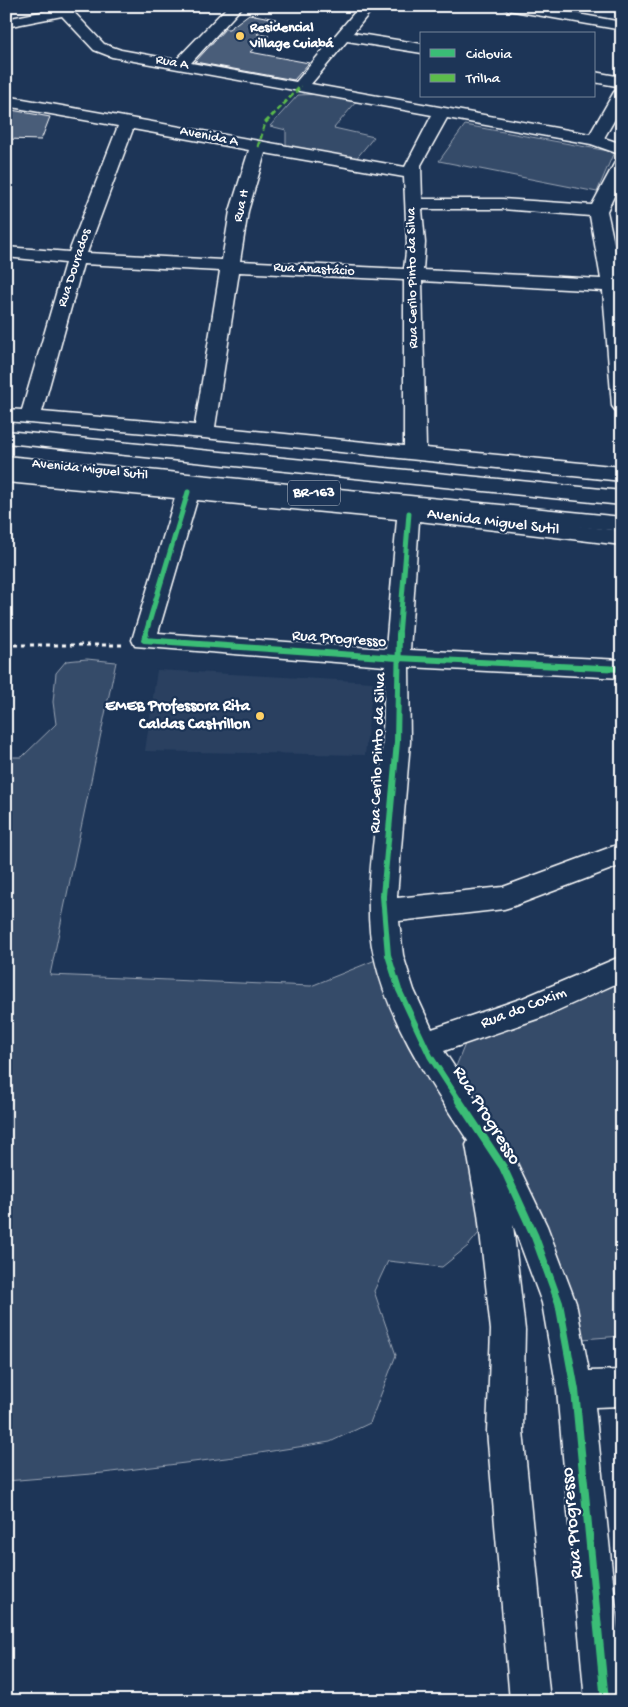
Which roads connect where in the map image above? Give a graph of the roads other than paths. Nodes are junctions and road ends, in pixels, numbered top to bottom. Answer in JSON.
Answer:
{"nodes":[{"id":1,"x":236,"y":6,"type":"edge"},
{"id":2,"x":368,"y":6,"type":"edge"},
{"id":3,"x":508,"y":6,"type":"edge"},
{"id":4,"x":63,"y":9,"type":"edge"},
{"id":5,"x":6,"y":23,"type":"edge"},
{"id":6,"x":622,"y":26,"type":"edge"},
{"id":7,"x":343,"y":36,"type":"junction"},
{"id":8,"x":420,"y":48,"type":"edge"},
{"id":9,"x":181,"y":64,"type":"junction"},
{"id":10,"x":596,"y":77,"type":"edge"},
{"id":11,"x":622,"y":82,"type":"edge"},
{"id":12,"x":301,"y":86,"type":"junction"},
{"id":13,"x":622,"y":92,"type":"edge"},
{"id":14,"x":6,"y":100,"type":"edge"},
{"id":15,"x":442,"y":112,"type":"junction"},
{"id":16,"x":128,"y":122,"type":"junction"},
{"id":17,"x":595,"y":140,"type":"junction"},
{"id":18,"x":258,"y":147,"type":"junction"},
{"id":19,"x":622,"y":150,"type":"edge"},
{"id":20,"x":622,"y":164,"type":"edge"},
{"id":21,"x":413,"y":173,"type":"junction"},
{"id":22,"x":413,"y":204,"type":"junction"},
{"id":23,"x":598,"y":211,"type":"junction"},
{"id":24,"x":6,"y":252,"type":"edge"},
{"id":25,"x":76,"y":258,"type":"junction"},
{"id":26,"x":232,"y":266,"type":"junction"},
{"id":27,"x":413,"y":274,"type":"junction"},
{"id":28,"x":617,"y":286,"type":"edge"},
{"id":29,"x":622,"y":406,"type":"edge"},
{"id":30,"x":6,"y":414,"type":"edge"},
{"id":31,"x":30,"y":417,"type":"junction"},
{"id":32,"x":204,"y":432,"type":"junction"},
{"id":33,"x":6,"y":438,"type":"edge"},
{"id":34,"x":415,"y":453,"type":"junction"},
{"id":35,"x":6,"y":462,"type":"edge"},
{"id":36,"x":622,"y":474,"type":"edge"},
{"id":37,"x":6,"y":475,"type":"edge"},
{"id":38,"x":188,"y":492,"type":"junction"},
{"id":39,"x":622,"y":498,"type":"edge"},
{"id":40,"x":409,"y":513,"type":"junction"},
{"id":41,"x":622,"y":524,"type":"edge"},
{"id":42,"x":622,"y":538,"type":"edge"},
{"id":43,"x":397,"y":658,"type":"junction"},
{"id":44,"x":622,"y":669,"type":"edge"},
{"id":45,"x":389,"y":845,"type":"joint"},
{"id":46,"x":622,"y":854,"type":"edge"},
{"id":47,"x":384,"y":911,"type":"junction"},
{"id":48,"x":622,"y":968,"type":"edge"},
{"id":49,"x":425,"y":1044,"type":"junction"},
{"id":50,"x":480,"y":1134,"type":"junction"},
{"id":51,"x":622,"y":1388,"type":"edge"},
{"id":52,"x":575,"y":1390,"type":"junction"},
{"id":53,"x":530,"y":1701,"type":"edge"},
{"id":54,"x":605,"y":1701,"type":"edge"}],
"edges":[{"from":1,"to":9,"type":"street"},
{"from":2,"to":7,"type":"street"},
{"from":3,"to":6,"type":"street"},
{"from":4,"to":5,"type":"street"},
{"from":4,"to":9,"type":"street","name":"Rua A"},
{"from":7,"to":8,"type":"street"},
{"from":7,"to":12,"type":"street"},
{"from":9,"to":12,"type":"street","name":"Rua A"},
{"from":10,"to":11,"type":"street"},
{"from":12,"to":15,"type":"street","name":"Rua A"},
{"from":13,"to":17,"type":"street"},
{"from":14,"to":16,"type":"street","name":"Avenida A"},
{"from":15,"to":17,"type":"street","name":"Rua A"},
{"from":15,"to":21,"type":"street","name":"Rua Cerilo Pinto da Silva"},
{"from":16,"to":18,"type":"street","name":"Avenida A"},
{"from":16,"to":25,"type":"street","name":"Rua Dourados"},
{"from":17,"to":19,"type":"street","name":"Rua A"},
{"from":18,"to":21,"type":"street","name":"Avenida A"},
{"from":18,"to":26,"type":"street","name":"Rua H"},
{"from":20,"to":23,"type":"street"},
{"from":21,"to":22,"type":"street","name":"Rua Cerilo Pinto da Silva"},
{"from":22,"to":23,"type":"street"},
{"from":22,"to":27,"type":"street","name":"Rua Cerilo Pinto da Silva"},
{"from":23,"to":28,"type":"street"},
{"from":24,"to":25,"type":"street","name":"Rua Anastácio"},
{"from":25,"to":26,"type":"street","name":"Rua Anastácio"},
{"from":25,"to":31,"type":"street","name":"Rua Dourados"},
{"from":26,"to":27,"type":"street","name":"Rua Anastácio"},
{"from":26,"to":32,"type":"street","name":"Rua H"},
{"from":27,"to":28,"type":"street","name":"Rua Anastácio"},
{"from":27,"to":34,"type":"street","name":"Rua Cerilo Pinto da Silva"},
{"from":28,"to":29,"type":"street"},
{"from":30,"to":31,"type":"street"},
{"from":31,"to":32,"type":"street"},
{"from":32,"to":34,"type":"street"},
{"from":33,"to":39,"type":"street","name":"Avenida Miguel Sutil","number":"BR-163"},
{"from":34,"to":36,"type":"street"},
{"from":35,"to":41,"type":"street","name":"Avenida Miguel Sutil","number":"BR-163"},
{"from":37,"to":38,"type":"street","name":"Avenida Miguel Sutil"},
{"from":38,"to":40,"type":"street","name":"Avenida Miguel Sutil"},
{"from":38,"to":43,"type":"street","name":"Rua Progresso"},
{"from":40,"to":42,"type":"street","name":"Avenida Miguel Sutil"},
{"from":40,"to":43,"type":"street","name":"Rua Cerilo Pinto da Silva"},
{"from":43,"to":44,"type":"street","name":"Rua Progresso"},
{"from":43,"to":45,"type":"street","name":"Rua Cerilo Pinto da Silva"},
{"from":45,"to":47,"type":"street","name":"Rua Progresso"},
{"from":46,"to":47,"type":"street"},
{"from":47,"to":49,"type":"street","name":"Rua Progresso"},
{"from":48,"to":49,"type":"street","name":"Rua do Coxim"},
{"from":49,"to":50,"type":"street","name":"Rua Progresso"},
{"from":50,"to":52,"type":"street","name":"Rua Progresso"},
{"from":50,"to":53,"type":"street"},
{"from":51,"to":52,"type":"street"},
{"from":52,"to":54,"type":"street","name":"Rua Progresso"}]}
